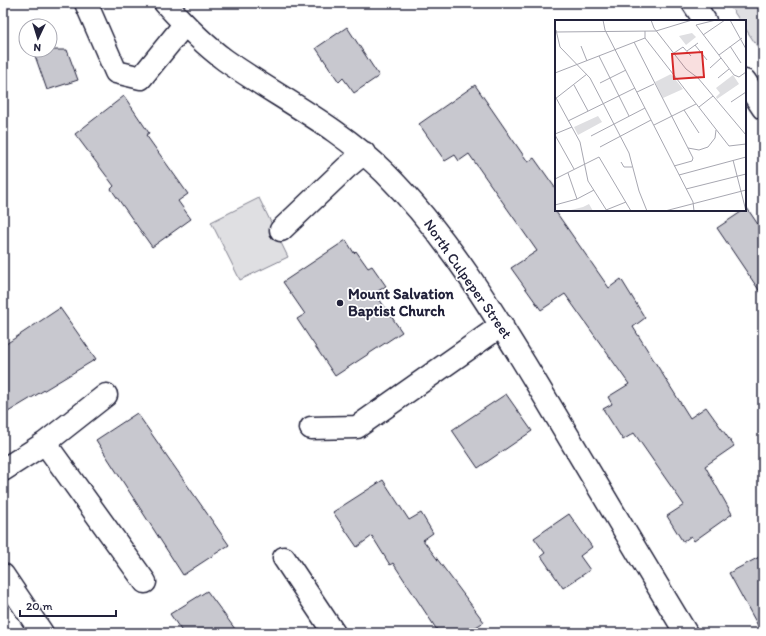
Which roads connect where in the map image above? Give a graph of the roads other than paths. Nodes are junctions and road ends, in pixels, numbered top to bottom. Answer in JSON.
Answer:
{"nodes":[{"id":1,"x":86,"y":3,"type":"edge"},
{"id":2,"x":164,"y":3,"type":"edge"},
{"id":3,"x":693,"y":3,"type":"edge"},
{"id":4,"x":704,"y":20,"type":"edge"},
{"id":5,"x":184,"y":25,"type":"junction"},
{"id":6,"x":746,"y":82,"type":"edge"},
{"id":7,"x":763,"y":108,"type":"edge"},
{"id":8,"x":364,"y":153,"type":"junction"},
{"id":9,"x":281,"y":230,"type":"dead end"},
{"id":10,"x":502,"y":325,"type":"junction"},
{"id":11,"x":106,"y":395,"type":"dead end"},
{"id":12,"x":311,"y":428,"type":"dead end"},
{"id":13,"x":45,"y":443,"type":"junction"},
{"id":14,"x":3,"y":470,"type":"edge"},
{"id":15,"x":284,"y":558,"type":"dead end"},
{"id":16,"x":3,"y":575,"type":"edge"},
{"id":17,"x":145,"y":582,"type":"dead end"},
{"id":18,"x":42,"y":633,"type":"edge"},
{"id":19,"x":334,"y":633,"type":"edge"},
{"id":20,"x":686,"y":633,"type":"edge"}],
"edges":[{"from":1,"to":5,"type":"street"},
{"from":2,"to":5,"type":"street","name":"North Culpeper Street"},
{"from":3,"to":4,"type":"street"},
{"from":5,"to":8,"type":"street","name":"North Culpeper Street"},
{"from":6,"to":7,"type":"street"},
{"from":8,"to":9,"type":"street"},
{"from":8,"to":10,"type":"street","name":"North Culpeper Street"},
{"from":10,"to":12,"type":"street"},
{"from":10,"to":20,"type":"street","name":"North Culpeper Street"},
{"from":11,"to":13,"type":"street"},
{"from":13,"to":14,"type":"street"},
{"from":13,"to":17,"type":"street"},
{"from":15,"to":19,"type":"street"},
{"from":16,"to":18,"type":"street"}]}
